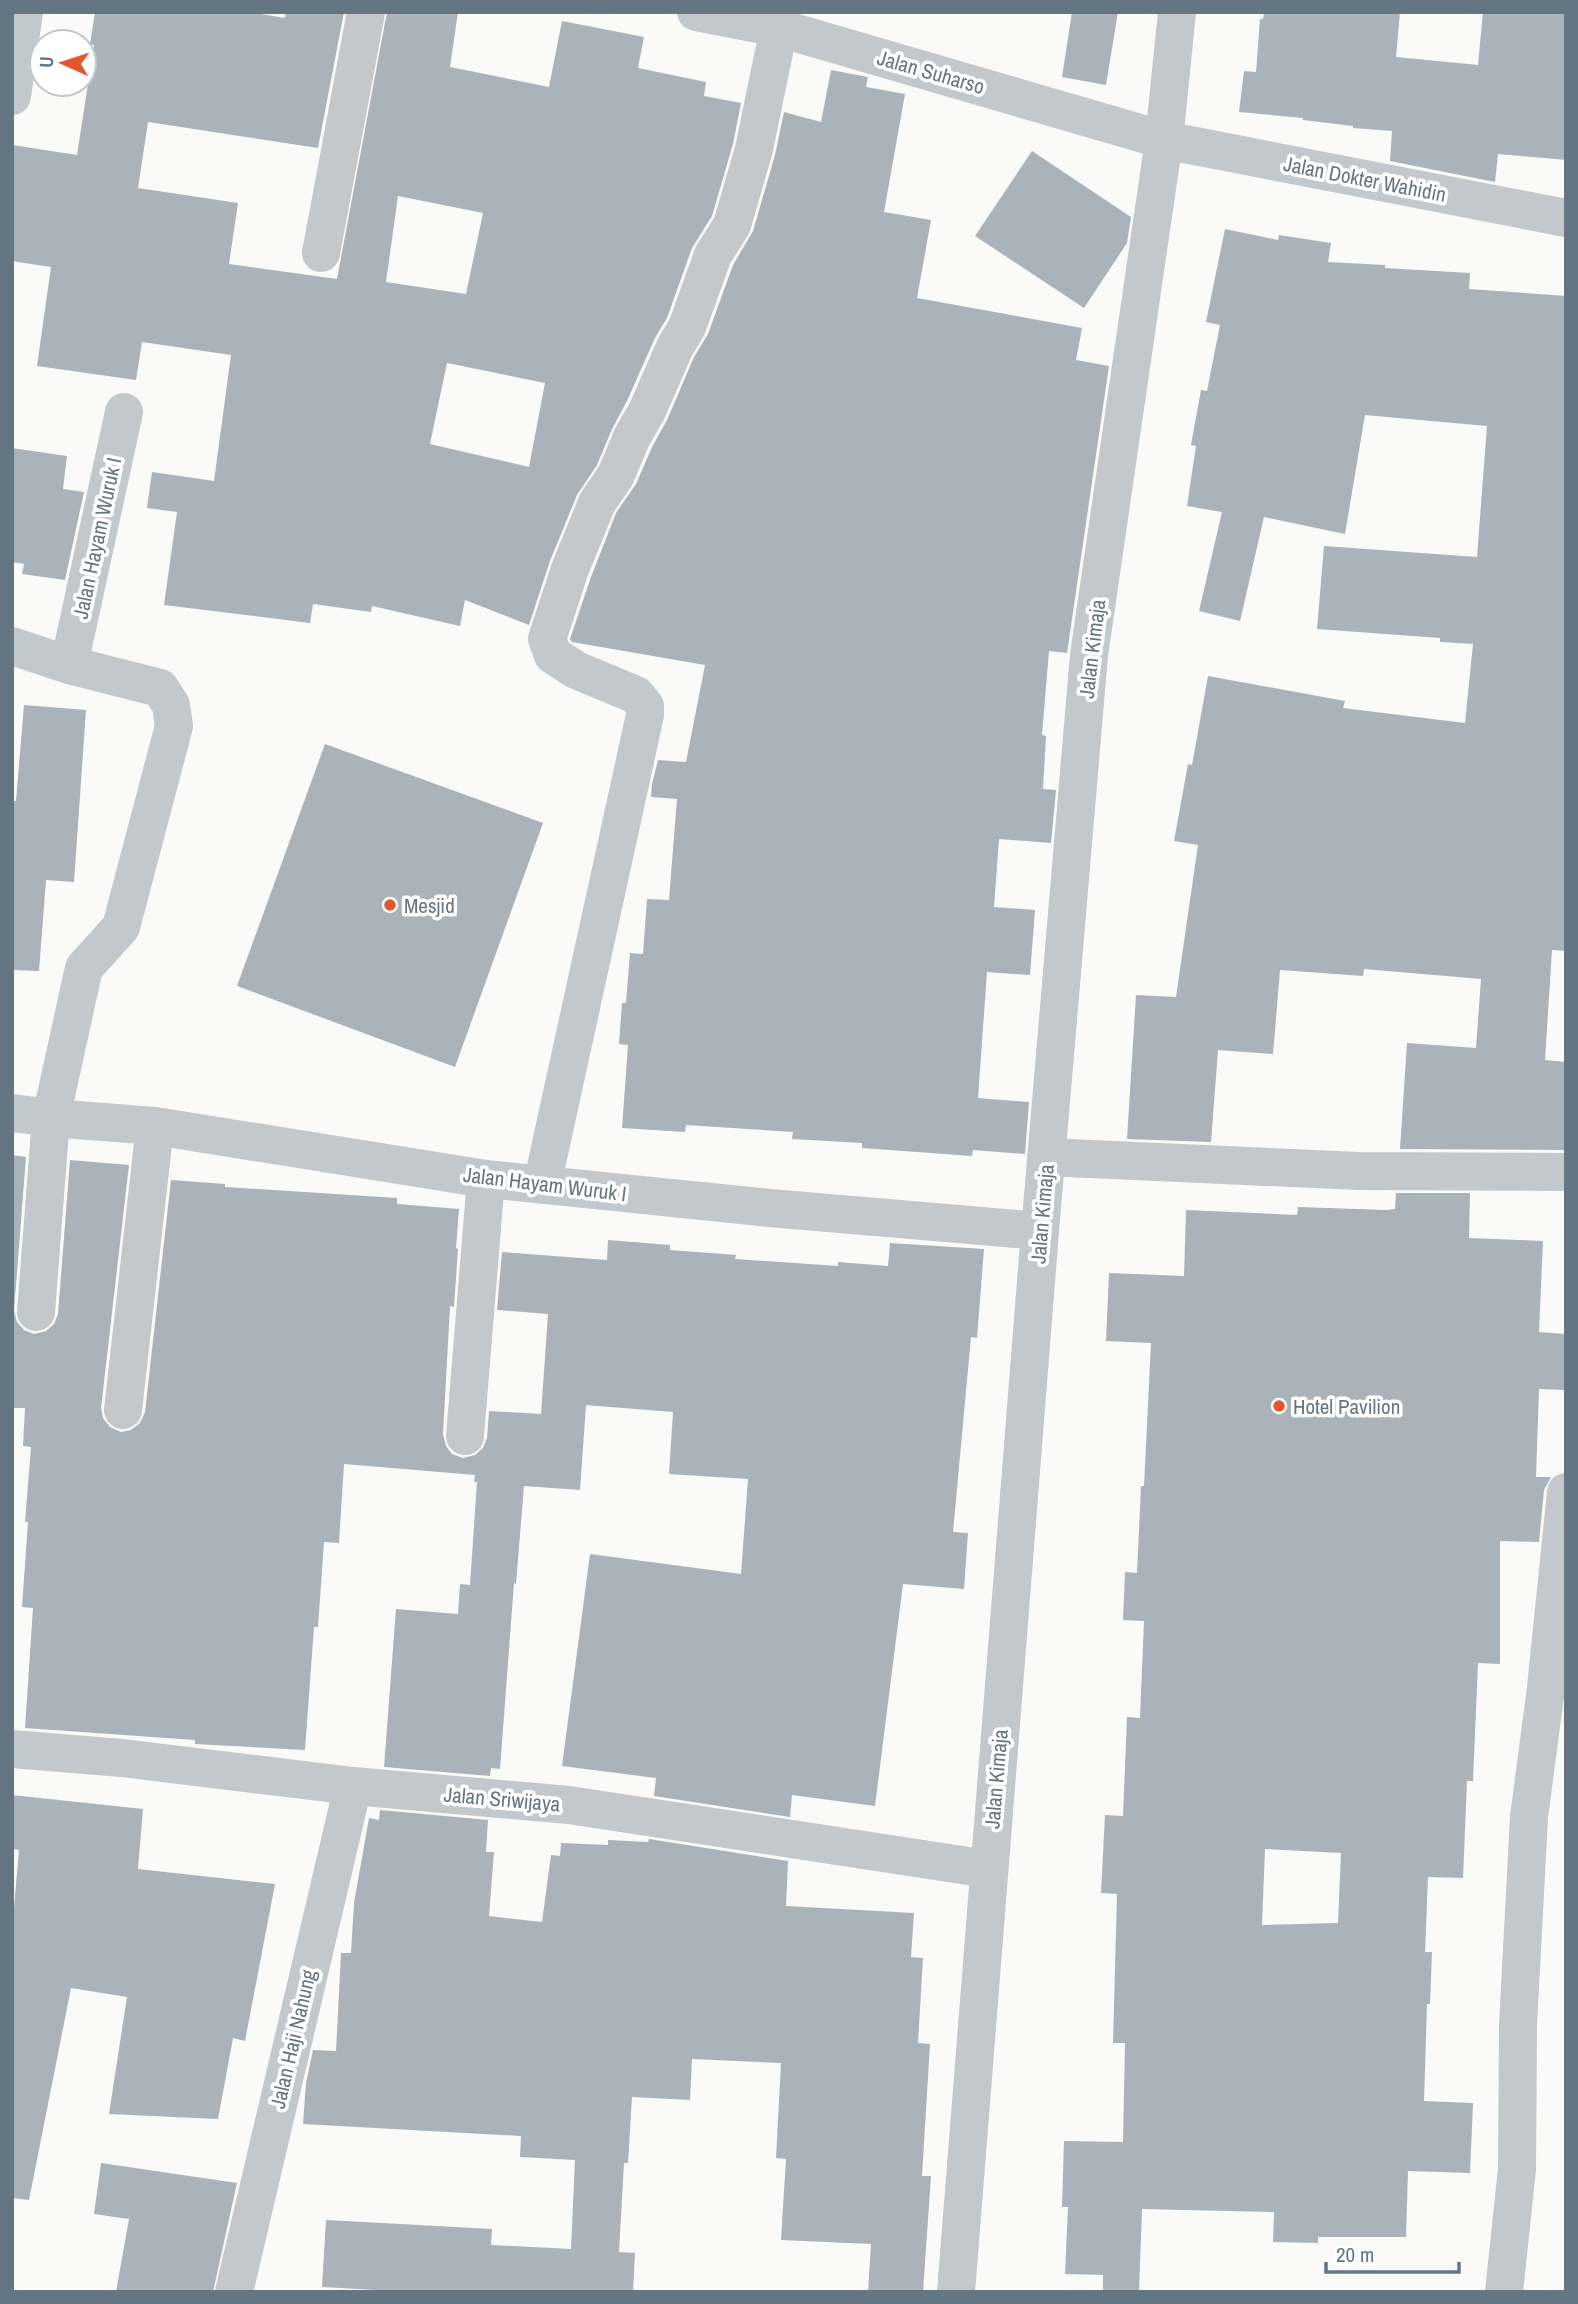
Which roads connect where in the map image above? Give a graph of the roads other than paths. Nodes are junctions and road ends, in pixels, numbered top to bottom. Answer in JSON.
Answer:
{"nodes":[{"id":1,"x":24,"y":12,"type":"edge"},
{"id":2,"x":366,"y":12,"type":"edge"},
{"id":3,"x":696,"y":12,"type":"edge"},
{"id":4,"x":1177,"y":12,"type":"edge"},
{"id":5,"x":779,"y":28,"type":"junction"},
{"id":6,"x":12,"y":96,"type":"edge"},
{"id":7,"x":1164,"y":140,"type":"junction"},
{"id":8,"x":1566,"y":218,"type":"edge"},
{"id":9,"x":321,"y":253,"type":"dead end"},
{"id":10,"x":124,"y":412,"type":"dead end"},
{"id":11,"x":12,"y":646,"type":"edge"},
{"id":12,"x":69,"y":665,"type":"junction"},
{"id":13,"x":12,"y":1113,"type":"edge"},
{"id":14,"x":51,"y":1118,"type":"junction"},
{"id":15,"x":155,"y":1126,"type":"junction"},
{"id":16,"x":1046,"y":1157,"type":"junction"},
{"id":17,"x":1566,"y":1172,"type":"edge"},
{"id":18,"x":486,"y":1179,"type":"junction"},
{"id":19,"x":542,"y":1185,"type":"junction"},
{"id":20,"x":1040,"y":1231,"type":"junction"},
{"id":21,"x":36,"y":1312,"type":"dead end"},
{"id":22,"x":123,"y":1410,"type":"dead end"},
{"id":23,"x":465,"y":1436,"type":"dead end"},
{"id":24,"x":1566,"y":1492,"type":"edge"},
{"id":25,"x":12,"y":1749,"type":"edge"},
{"id":26,"x":353,"y":1786,"type":"junction"},
{"id":27,"x":988,"y":1869,"type":"junction"},
{"id":28,"x":234,"y":2292,"type":"edge"},
{"id":29,"x":957,"y":2292,"type":"edge"},
{"id":30,"x":1504,"y":2292,"type":"edge"}],
"edges":[{"from":1,"to":6,"type":"street"},
{"from":2,"to":9,"type":"street"},
{"from":3,"to":5,"type":"street","name":"Jalan Suharso"},
{"from":4,"to":7,"type":"street","name":"Jalan Kimaja"},
{"from":5,"to":7,"type":"street","name":"Jalan Suharso"},
{"from":5,"to":19,"type":"street"},
{"from":7,"to":8,"type":"street","name":"Jalan Dokter Wahidin"},
{"from":7,"to":16,"type":"street","name":"Jalan Kimaja"},
{"from":10,"to":12,"type":"street","name":"Jalan Hayam Wuruk I"},
{"from":11,"to":12,"type":"street"},
{"from":12,"to":14,"type":"street"},
{"from":13,"to":14,"type":"street","name":"Jalan Hayam Wuruk I"},
{"from":14,"to":15,"type":"street","name":"Jalan Hayam Wuruk I"},
{"from":14,"to":21,"type":"street"},
{"from":15,"to":18,"type":"street","name":"Jalan Hayam Wuruk I"},
{"from":15,"to":22,"type":"street"},
{"from":16,"to":17,"type":"street"},
{"from":16,"to":20,"type":"street","name":"Jalan Kimaja"},
{"from":18,"to":19,"type":"street","name":"Jalan Hayam Wuruk I"},
{"from":18,"to":23,"type":"street"},
{"from":19,"to":20,"type":"street","name":"Jalan Hayam Wuruk I"},
{"from":20,"to":27,"type":"street","name":"Jalan Kimaja"},
{"from":24,"to":30,"type":"street"},
{"from":25,"to":26,"type":"street","name":"Jalan Sriwijaya"},
{"from":26,"to":27,"type":"street","name":"Jalan Sriwijaya"},
{"from":26,"to":28,"type":"street","name":"Jalan Haji Nahung"},
{"from":27,"to":29,"type":"street","name":"Jalan Kimaja"}]}
